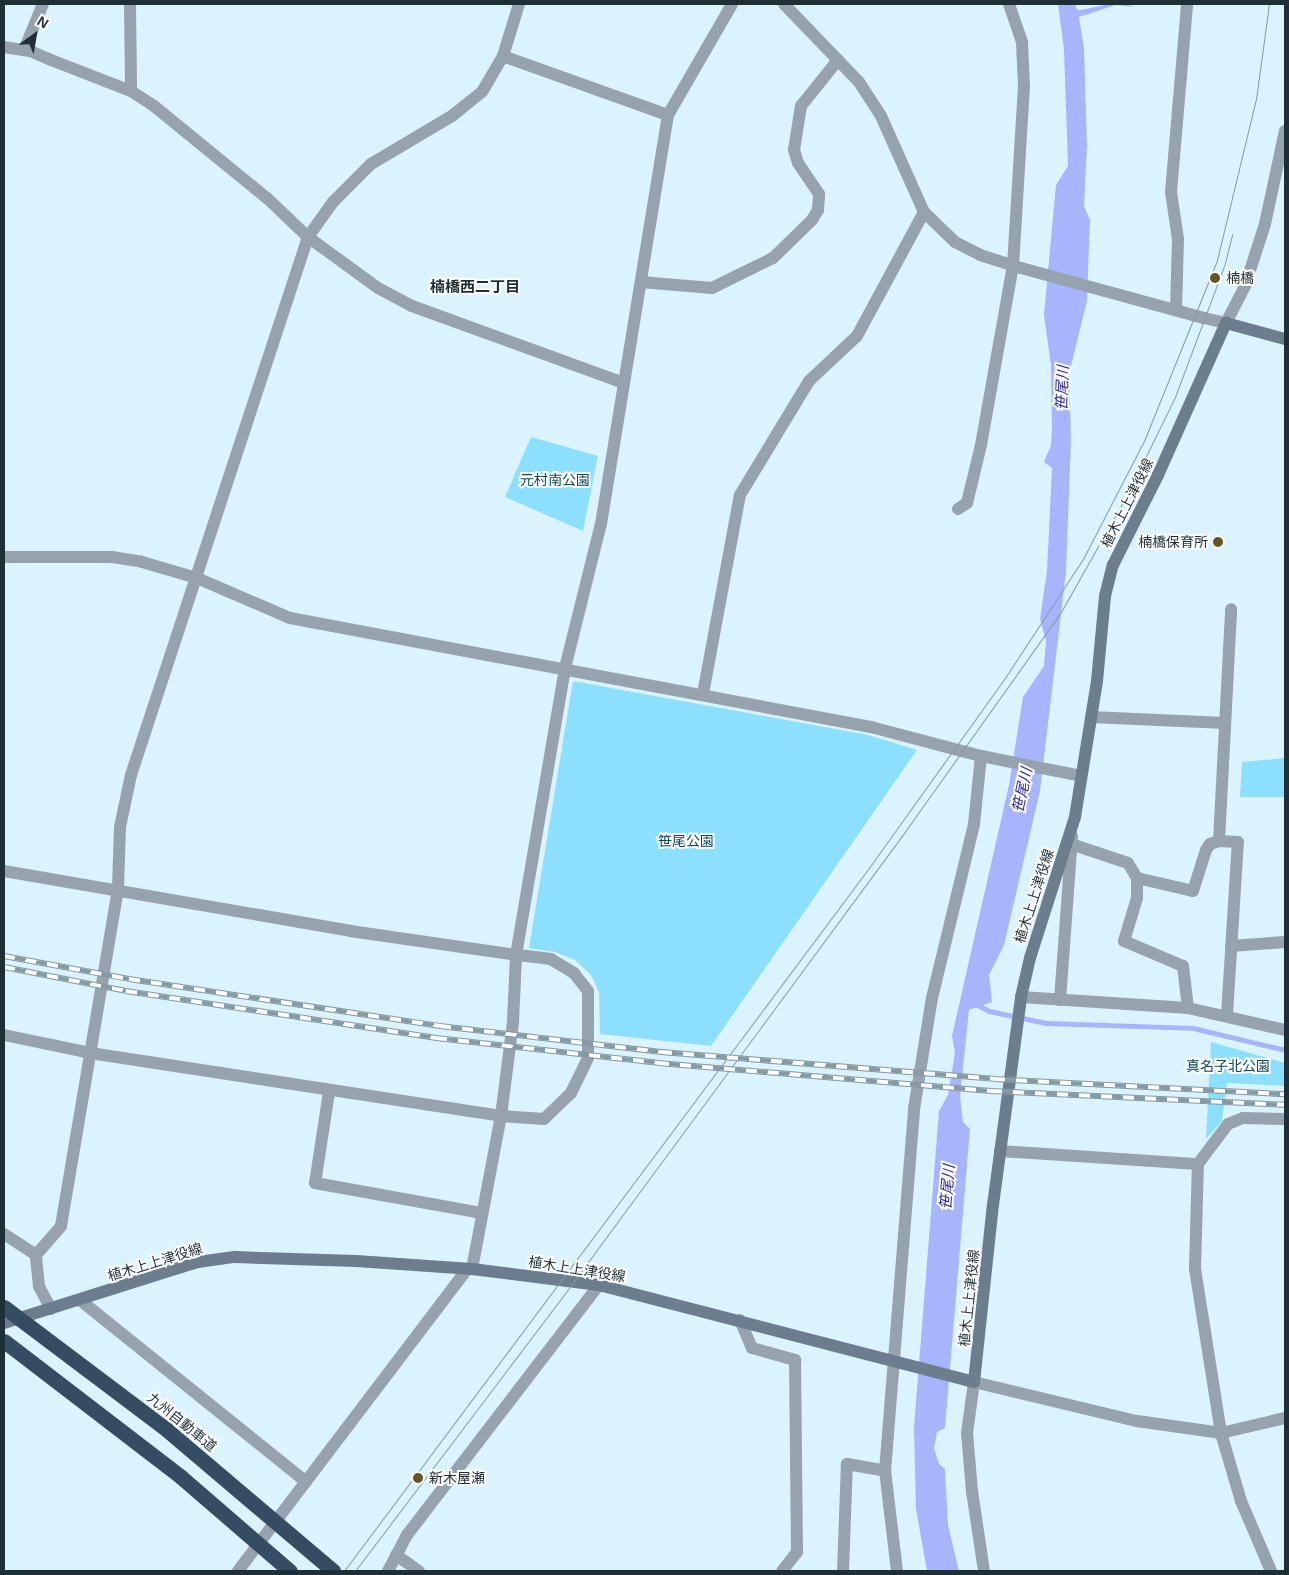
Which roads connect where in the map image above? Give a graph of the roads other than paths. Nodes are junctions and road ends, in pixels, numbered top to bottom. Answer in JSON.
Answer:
{"nodes":[{"id":1,"x":44,"y":4,"type":"edge"},
{"id":2,"x":130,"y":4,"type":"edge"},
{"id":3,"x":519,"y":4,"type":"edge"},
{"id":4,"x":732,"y":4,"type":"edge"},
{"id":5,"x":784,"y":4,"type":"edge"},
{"id":6,"x":1009,"y":4,"type":"edge"},
{"id":7,"x":1187,"y":4,"type":"edge"},
{"id":8,"x":4,"y":47,"type":"edge"},
{"id":9,"x":24,"y":50,"type":"junction"},
{"id":10,"x":502,"y":56,"type":"junction"},
{"id":11,"x":838,"y":60,"type":"junction"},
{"id":12,"x":131,"y":91,"type":"junction"},
{"id":13,"x":668,"y":115,"type":"junction"},
{"id":14,"x":1285,"y":131,"type":"edge"},
{"id":15,"x":924,"y":212,"type":"junction"},
{"id":16,"x":308,"y":237,"type":"junction"},
{"id":17,"x":1017,"y":267,"type":"junction"},
{"id":18,"x":641,"y":282,"type":"junction"},
{"id":19,"x":1176,"y":310,"type":"junction"},
{"id":20,"x":1226,"y":322,"type":"junction"},
{"id":21,"x":1285,"y":339,"type":"edge"},
{"id":22,"x":623,"y":383,"type":"junction"},
{"id":23,"x":958,"y":509,"type":"dead end"},
{"id":24,"x":4,"y":557,"type":"edge"},
{"id":25,"x":197,"y":578,"type":"junction"},
{"id":26,"x":1231,"y":609,"type":"dead end"},
{"id":27,"x":565,"y":668,"type":"junction"},
{"id":28,"x":703,"y":694,"type":"junction"},
{"id":29,"x":1091,"y":717,"type":"junction"},
{"id":30,"x":1226,"y":723,"type":"junction"},
{"id":31,"x":985,"y":757,"type":"junction"},
{"id":32,"x":1082,"y":776,"type":"junction"},
{"id":33,"x":1072,"y":825,"type":"junction"},
{"id":34,"x":1219,"y":841,"type":"junction"},
{"id":35,"x":1071,"y":844,"type":"junction"},
{"id":36,"x":4,"y":871,"type":"edge"},
{"id":37,"x":1137,"y":878,"type":"junction"},
{"id":38,"x":118,"y":888,"type":"junction"},
{"id":39,"x":1285,"y":942,"type":"edge"},
{"id":40,"x":1231,"y":946,"type":"junction"},
{"id":41,"x":516,"y":955,"type":"junction"},
{"id":42,"x":1021,"y":997,"type":"junction"},
{"id":43,"x":1060,"y":1000,"type":"junction"},
{"id":44,"x":1188,"y":1008,"type":"junction"},
{"id":45,"x":1227,"y":1015,"type":"junction"},
{"id":46,"x":1285,"y":1030,"type":"edge"},
{"id":47,"x":4,"y":1035,"type":"edge"},
{"id":48,"x":90,"y":1053,"type":"junction"},
{"id":49,"x":330,"y":1092,"type":"junction"},
{"id":50,"x":501,"y":1116,"type":"junction"},
{"id":51,"x":1285,"y":1119,"type":"edge"},
{"id":52,"x":1000,"y":1151,"type":"junction"},
{"id":53,"x":1198,"y":1164,"type":"junction"},
{"id":54,"x":482,"y":1213,"type":"junction"},
{"id":55,"x":4,"y":1234,"type":"edge"},
{"id":56,"x":36,"y":1255,"type":"junction"},
{"id":57,"x":469,"y":1269,"type":"junction"},
{"id":58,"x":599,"y":1285,"type":"junction"},
{"id":59,"x":80,"y":1300,"type":"junction"},
{"id":60,"x":4,"y":1307,"type":"edge"},
{"id":61,"x":51,"y":1309,"type":"junction"},
{"id":62,"x":740,"y":1320,"type":"junction"},
{"id":63,"x":4,"y":1322,"type":"edge"},
{"id":64,"x":4,"y":1341,"type":"edge"},
{"id":65,"x":898,"y":1363,"type":"junction"},
{"id":66,"x":970,"y":1381,"type":"junction"},
{"id":67,"x":1285,"y":1418,"type":"edge"},
{"id":68,"x":1221,"y":1433,"type":"junction"},
{"id":69,"x":885,"y":1471,"type":"junction"},
{"id":70,"x":306,"y":1482,"type":"junction"},
{"id":71,"x":396,"y":1556,"type":"junction"},
{"id":72,"x":238,"y":1571,"type":"edge"},
{"id":73,"x":290,"y":1571,"type":"edge"},
{"id":74,"x":333,"y":1571,"type":"edge"},
{"id":75,"x":388,"y":1571,"type":"edge"},
{"id":76,"x":419,"y":1571,"type":"edge"},
{"id":77,"x":782,"y":1571,"type":"edge"},
{"id":78,"x":843,"y":1571,"type":"edge"},
{"id":79,"x":897,"y":1571,"type":"edge"},
{"id":80,"x":984,"y":1571,"type":"edge"},
{"id":81,"x":1271,"y":1571,"type":"edge"}],
"edges":[{"from":1,"to":9,"type":"street"},
{"from":2,"to":12,"type":"street"},
{"from":3,"to":10,"type":"street"},
{"from":4,"to":13,"type":"street"},
{"from":5,"to":11,"type":"street"},
{"from":6,"to":17,"type":"street"},
{"from":7,"to":19,"type":"street"},
{"from":8,"to":9,"type":"street"},
{"from":9,"to":12,"type":"street"},
{"from":10,"to":13,"type":"street"},
{"from":10,"to":16,"type":"street"},
{"from":11,"to":15,"type":"street"},
{"from":11,"to":18,"type":"street"},
{"from":12,"to":16,"type":"street"},
{"from":13,"to":18,"type":"street"},
{"from":14,"to":20,"type":"street"},
{"from":15,"to":17,"type":"street"},
{"from":15,"to":28,"type":"street"},
{"from":16,"to":22,"type":"street"},
{"from":16,"to":25,"type":"street"},
{"from":17,"to":19,"type":"street"},
{"from":17,"to":23,"type":"street"},
{"from":18,"to":22,"type":"street"},
{"from":19,"to":20,"type":"street"},
{"from":20,"to":21,"type":"main road"},
{"from":20,"to":29,"type":"main road","name":"植木上上津役線"},
{"from":22,"to":27,"type":"street"},
{"from":24,"to":25,"type":"street"},
{"from":25,"to":27,"type":"street"},
{"from":25,"to":38,"type":"street"},
{"from":26,"to":30,"type":"street"},
{"from":27,"to":28,"type":"street"},
{"from":27,"to":41,"type":"street"},
{"from":28,"to":31,"type":"street"},
{"from":29,"to":30,"type":"street"},
{"from":29,"to":32,"type":"main road","name":"植木上上津役線"},
{"from":30,"to":34,"type":"street"},
{"from":31,"to":32,"type":"street"},
{"from":31,"to":65,"type":"street"},
{"from":32,"to":33,"type":"main road","name":"植木上上津役線"},
{"from":33,"to":35,"type":"street"},
{"from":33,"to":42,"type":"main road","name":"植木上上津役線"},
{"from":34,"to":37,"type":"street"},
{"from":34,"to":40,"type":"street"},
{"from":35,"to":37,"type":"street"},
{"from":35,"to":43,"type":"street"},
{"from":36,"to":38,"type":"street"},
{"from":37,"to":44,"type":"street"},
{"from":38,"to":41,"type":"street"},
{"from":38,"to":48,"type":"street"},
{"from":39,"to":40,"type":"street"},
{"from":40,"to":45,"type":"street"},
{"from":41,"to":50,"type":"street"},
{"from":41,"to":50,"type":"street"},
{"from":42,"to":43,"type":"street"},
{"from":42,"to":52,"type":"main road","name":"植木上上津役線"},
{"from":43,"to":44,"type":"street"},
{"from":44,"to":45,"type":"street"},
{"from":45,"to":46,"type":"street"},
{"from":47,"to":48,"type":"street"},
{"from":48,"to":49,"type":"street"},
{"from":48,"to":56,"type":"street"},
{"from":49,"to":50,"type":"street"},
{"from":49,"to":54,"type":"street"},
{"from":50,"to":54,"type":"street"},
{"from":51,"to":53,"type":"street"},
{"from":52,"to":53,"type":"street"},
{"from":52,"to":66,"type":"main road","name":"植木上上津役線"},
{"from":53,"to":68,"type":"street"},
{"from":54,"to":57,"type":"street"},
{"from":55,"to":56,"type":"street"},
{"from":56,"to":61,"type":"street"},
{"from":57,"to":58,"type":"main road","name":"植木上上津役線"},
{"from":57,"to":59,"type":"main road","name":"植木上上津役線"},
{"from":57,"to":70,"type":"street"},
{"from":58,"to":62,"type":"main road","name":"植木上上津役線"},
{"from":58,"to":71,"type":"street"},
{"from":59,"to":61,"type":"main road","name":"植木上上津役線"},
{"from":59,"to":70,"type":"street"},
{"from":60,"to":74,"type":"highway","name":"九州自動車道","bridge":true},
{"from":61,"to":63,"type":"main road","name":"植木上上津役線"},
{"from":62,"to":65,"type":"main road","name":"植木上上津役線"},
{"from":62,"to":77,"type":"street"},
{"from":64,"to":73,"type":"highway","bridge":true},
{"from":65,"to":66,"type":"main road","name":"植木上上津役線"},
{"from":65,"to":69,"type":"street"},
{"from":66,"to":68,"type":"street"},
{"from":66,"to":80,"type":"street"},
{"from":67,"to":68,"type":"street"},
{"from":68,"to":81,"type":"street"},
{"from":69,"to":78,"type":"street"},
{"from":69,"to":79,"type":"street"},
{"from":70,"to":72,"type":"street"},
{"from":71,"to":75,"type":"street"},
{"from":71,"to":76,"type":"street"}]}
